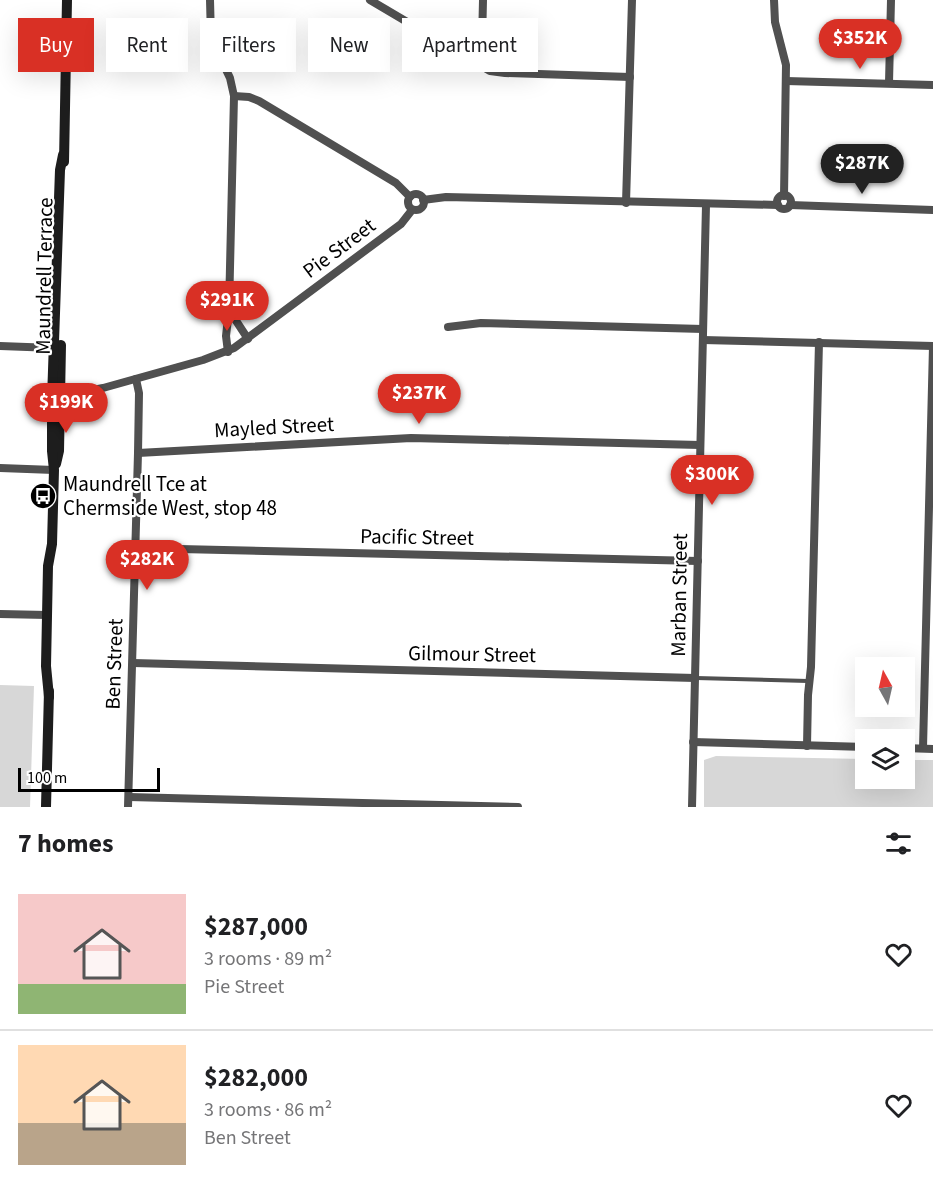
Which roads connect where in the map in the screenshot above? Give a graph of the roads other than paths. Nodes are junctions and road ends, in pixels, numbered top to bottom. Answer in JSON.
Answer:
{"nodes":[{"id":1,"x":67,"y":0,"type":"edge"},
{"id":2,"x":210,"y":0,"type":"edge"},
{"id":3,"x":370,"y":0,"type":"edge"},
{"id":4,"x":483,"y":0,"type":"edge"},
{"id":5,"x":632,"y":0,"type":"edge"},
{"id":6,"x":774,"y":0,"type":"edge"},
{"id":7,"x":891,"y":0,"type":"edge"},
{"id":8,"x":483,"y":18,"type":"edge"},
{"id":9,"x":402,"y":19,"type":"edge"},
{"id":10,"x":498,"y":72,"type":"edge"},
{"id":11,"x":630,"y":76,"type":"junction"},
{"id":12,"x":786,"y":81,"type":"junction"},
{"id":13,"x":890,"y":83,"type":"junction"},
{"id":14,"x":933,"y":85,"type":"edge"},
{"id":15,"x":234,"y":96,"type":"junction"},
{"id":16,"x":63,"y":155,"type":"junction"},
{"id":17,"x":784,"y":196,"type":"junction"},
{"id":18,"x":410,"y":197,"type":"junction"},
{"id":19,"x":423,"y":200,"type":"junction"},
{"id":20,"x":626,"y":202,"type":"junction"},
{"id":21,"x":706,"y":204,"type":"junction"},
{"id":22,"x":790,"y":205,"type":"junction"},
{"id":23,"x":778,"y":206,"type":"junction"},
{"id":24,"x":412,"y":210,"type":"junction"},
{"id":25,"x":933,"y":210,"type":"edge"},
{"id":26,"x":230,"y":310,"type":"junction"},
{"id":27,"x":448,"y":327,"type":"dead end"},
{"id":28,"x":703,"y":329,"type":"junction"},
{"id":29,"x":248,"y":339,"type":"junction"},
{"id":30,"x":703,"y":340,"type":"junction"},
{"id":31,"x":819,"y":342,"type":"junction"},
{"id":32,"x":0,"y":346,"type":"edge"},
{"id":33,"x":933,"y":346,"type":"edge"},
{"id":34,"x":54,"y":348,"type":"junction"},
{"id":35,"x":228,"y":352,"type":"junction"},
{"id":36,"x":136,"y":379,"type":"junction"},
{"id":37,"x":57,"y":398,"type":"junction"},
{"id":38,"x":700,"y":445,"type":"junction"},
{"id":39,"x":138,"y":453,"type":"junction"},
{"id":40,"x":0,"y":468,"type":"edge"},
{"id":41,"x":54,"y":470,"type":"junction"},
{"id":42,"x":52,"y":544,"type":"junction"},
{"id":43,"x":136,"y":548,"type":"junction"},
{"id":44,"x":698,"y":561,"type":"junction"},
{"id":45,"x":0,"y":614,"type":"edge"},
{"id":46,"x":48,"y":615,"type":"junction"},
{"id":47,"x":133,"y":663,"type":"junction"},
{"id":48,"x":695,"y":678,"type":"junction"},
{"id":49,"x":810,"y":681,"type":"junction"},
{"id":50,"x":49,"y":697,"type":"junction"},
{"id":51,"x":693,"y":742,"type":"junction"},
{"id":52,"x":807,"y":746,"type":"junction"},
{"id":53,"x":855,"y":747,"type":"edge"},
{"id":54,"x":915,"y":748,"type":"edge"},
{"id":55,"x":924,"y":748,"type":"junction"},
{"id":56,"x":933,"y":749,"type":"edge"},
{"id":57,"x":129,"y":797,"type":"junction"},
{"id":58,"x":46,"y":807,"type":"edge"},
{"id":59,"x":128,"y":807,"type":"edge"},
{"id":60,"x":518,"y":807,"type":"edge"},
{"id":61,"x":692,"y":807,"type":"edge"}],
"edges":[{"from":1,"to":16,"type":"main road","name":"Maundrell Terrace"},
{"from":2,"to":15,"type":"street"},
{"from":3,"to":9,"type":"street"},
{"from":4,"to":8,"type":"street"},
{"from":5,"to":11,"type":"street"},
{"from":6,"to":12,"type":"street"},
{"from":7,"to":13,"type":"street"},
{"from":10,"to":11,"type":"street"},
{"from":11,"to":20,"type":"street"},
{"from":12,"to":13,"type":"street"},
{"from":12,"to":17,"type":"street"},
{"from":13,"to":14,"type":"street"},
{"from":15,"to":18,"type":"street"},
{"from":15,"to":26,"type":"street"},
{"from":16,"to":34,"type":"main road","name":"Maundrell Terrace"},
{"from":16,"to":37,"type":"main road","name":"Maundrell Terrace"},
{"from":17,"to":22,"type":"street"},
{"from":17,"to":23,"type":"street"},
{"from":18,"to":19,"type":"street"},
{"from":18,"to":24,"type":"street"},
{"from":19,"to":20,"type":"street"},
{"from":19,"to":24,"type":"street"},
{"from":20,"to":21,"type":"street"},
{"from":21,"to":23,"type":"street"},
{"from":21,"to":28,"type":"street","name":"Marban Street"},
{"from":22,"to":23,"type":"street"},
{"from":22,"to":25,"type":"street"},
{"from":24,"to":29,"type":"street","name":"Pie Street"},
{"from":26,"to":29,"type":"street"},
{"from":26,"to":35,"type":"street"},
{"from":27,"to":28,"type":"street"},
{"from":28,"to":30,"type":"street","name":"Marban Street"},
{"from":29,"to":35,"type":"street","name":"Pie Street"},
{"from":30,"to":31,"type":"street"},
{"from":30,"to":38,"type":"street","name":"Marban Street"},
{"from":31,"to":33,"type":"street"},
{"from":31,"to":49,"type":"street"},
{"from":32,"to":34,"type":"street"},
{"from":33,"to":55,"type":"street"},
{"from":34,"to":37,"type":"main road","name":"Maundrell Terrace"},
{"from":35,"to":36,"type":"street","name":"Pie Street"},
{"from":36,"to":37,"type":"street","name":"Pie Street"},
{"from":36,"to":39,"type":"street","name":"Ben Street"},
{"from":37,"to":41,"type":"main road","name":"Maundrell Terrace"},
{"from":38,"to":39,"type":"street","name":"Mayled Street"},
{"from":38,"to":44,"type":"street","name":"Marban Street"},
{"from":39,"to":43,"type":"street","name":"Ben Street"},
{"from":40,"to":41,"type":"street"},
{"from":41,"to":42,"type":"main road","name":"Maundrell Terrace"},
{"from":42,"to":46,"type":"main road","name":"Maundrell Terrace"},
{"from":42,"to":50,"type":"main road","name":"Maundrell Terrace"},
{"from":43,"to":44,"type":"street","name":"Pacific Street"},
{"from":43,"to":47,"type":"street","name":"Ben Street"},
{"from":44,"to":48,"type":"street","name":"Marban Street"},
{"from":45,"to":46,"type":"street"},
{"from":46,"to":50,"type":"main road","name":"Maundrell Terrace"},
{"from":47,"to":48,"type":"street","name":"Gilmour Street"},
{"from":47,"to":57,"type":"street","name":"Ben Street"},
{"from":48,"to":49,"type":"lane","name":"Gilmour Street"},
{"from":48,"to":51,"type":"street","name":"Marban Street"},
{"from":49,"to":52,"type":"street"},
{"from":50,"to":58,"type":"main road","name":"Maundrell Terrace"},
{"from":51,"to":52,"type":"street"},
{"from":51,"to":61,"type":"street","name":"Marban Street"},
{"from":52,"to":53,"type":"street"},
{"from":54,"to":55,"type":"street"},
{"from":55,"to":56,"type":"street"},
{"from":57,"to":59,"type":"street","name":"Ben Street"},
{"from":57,"to":60,"type":"street"}]}
